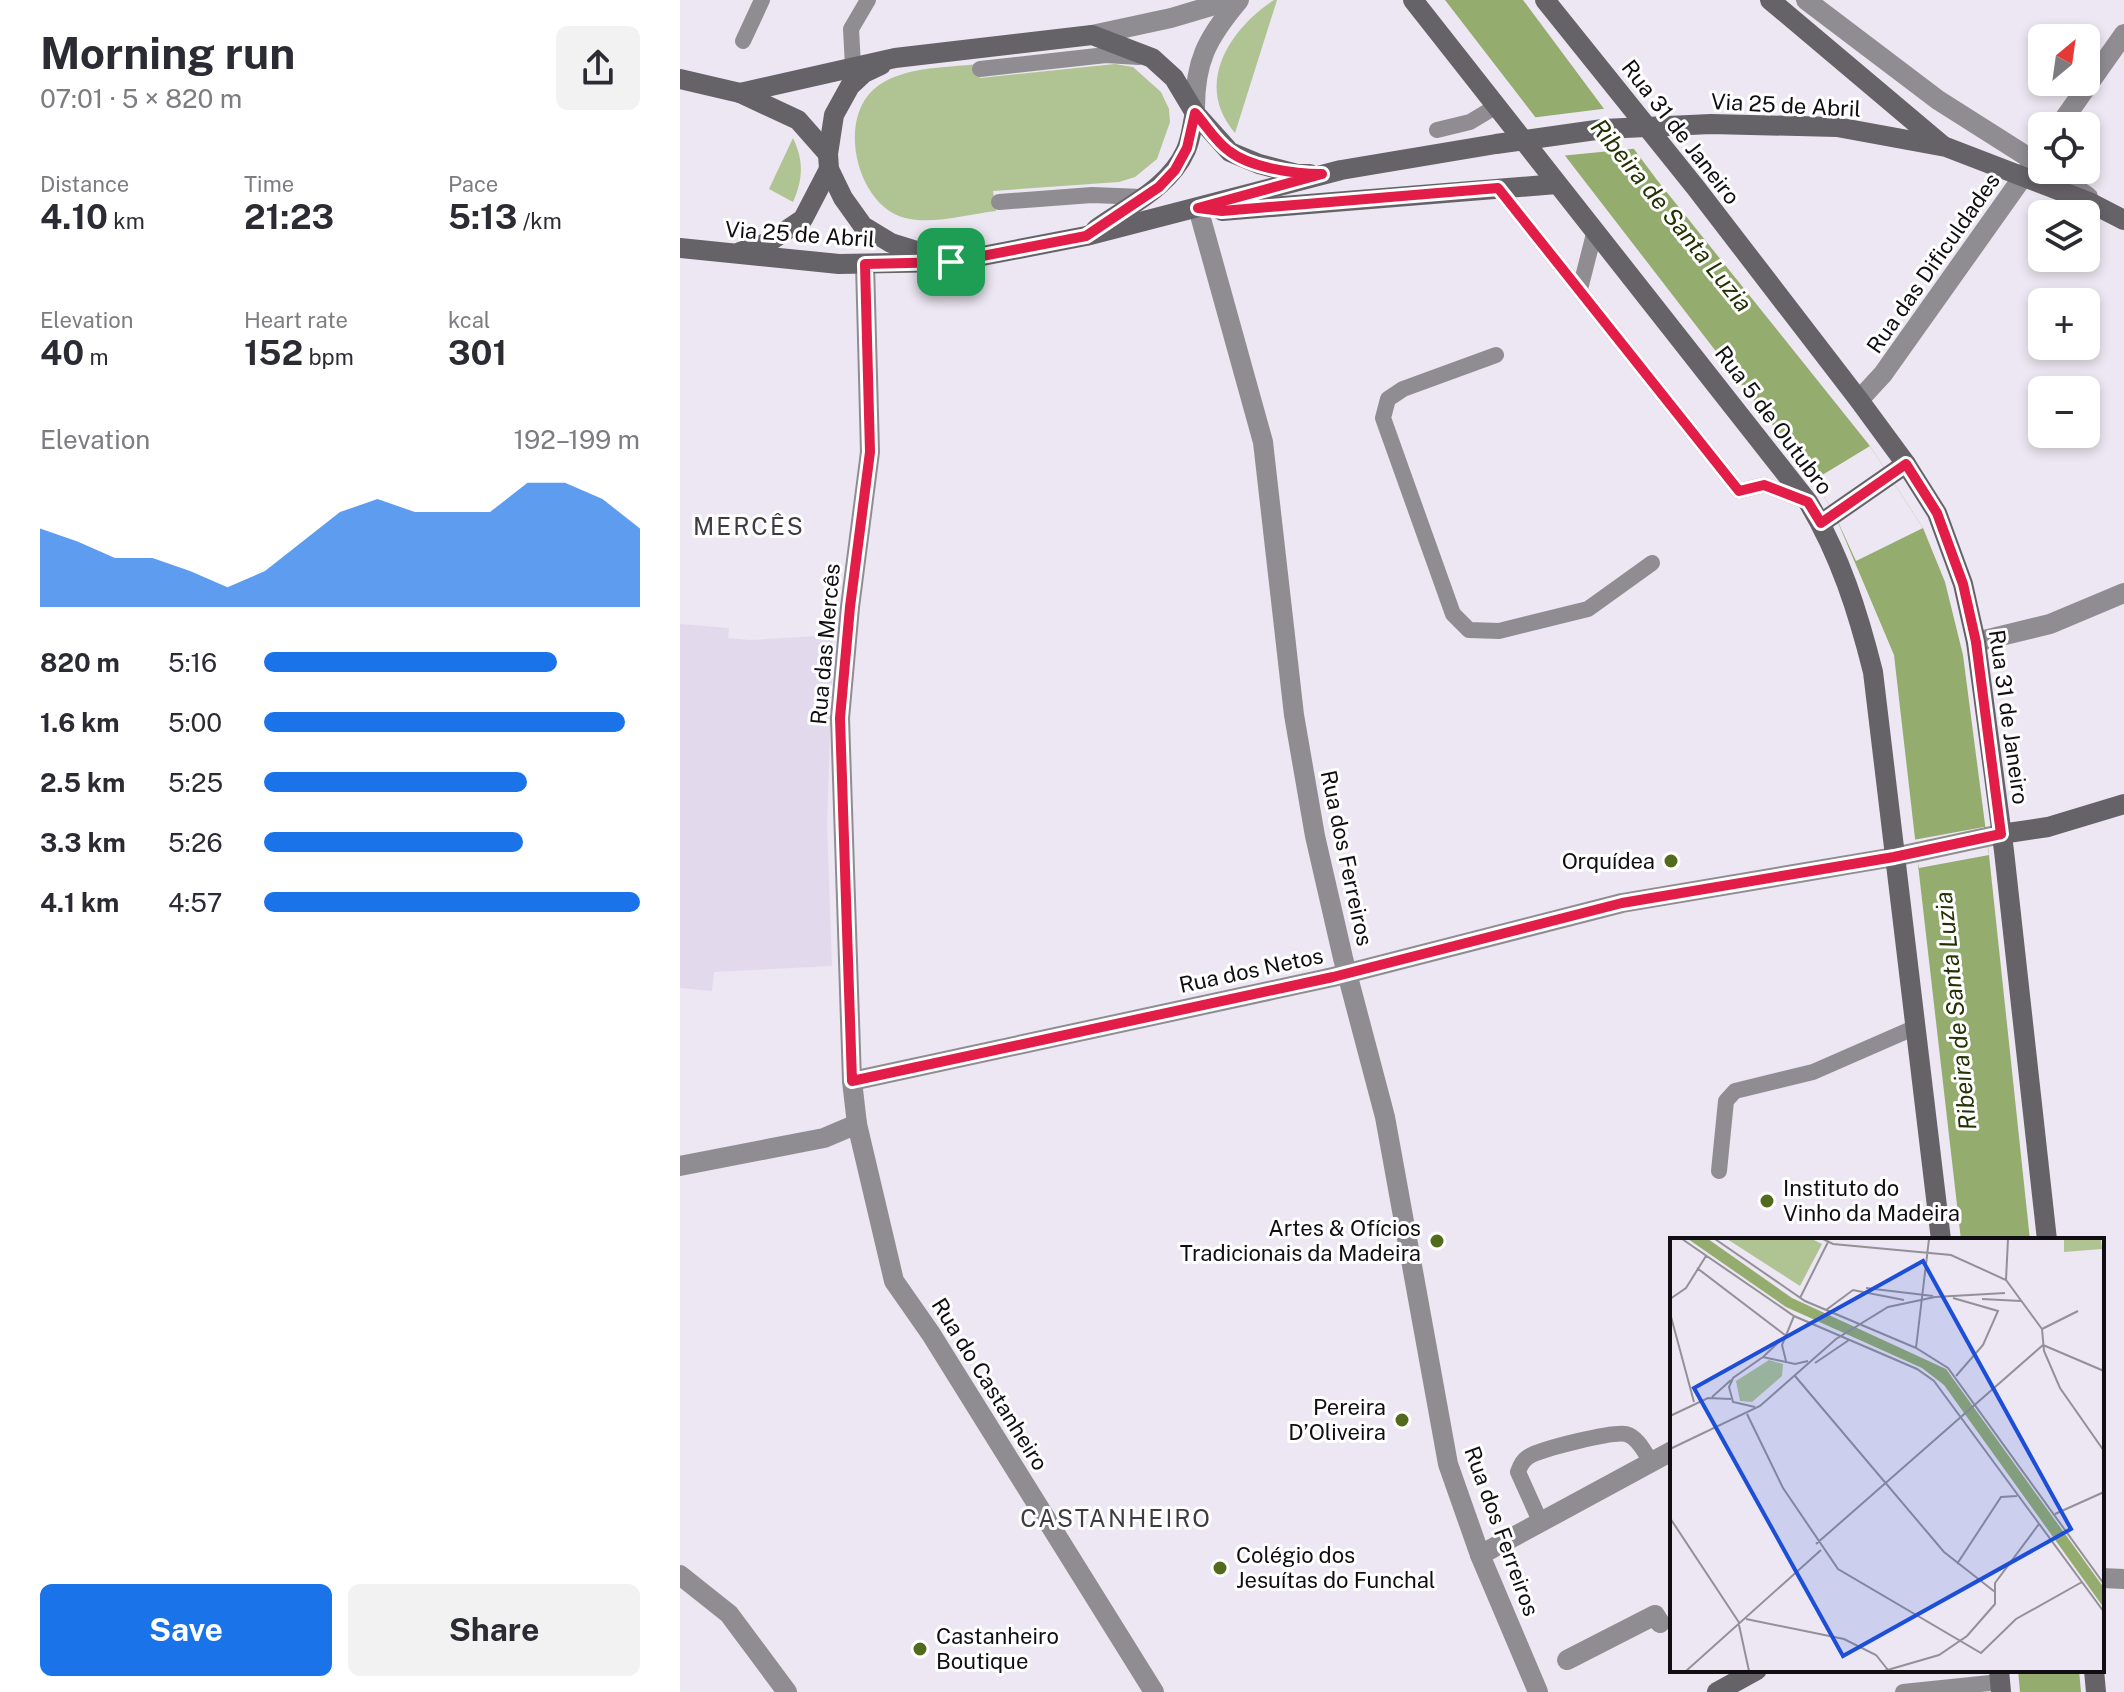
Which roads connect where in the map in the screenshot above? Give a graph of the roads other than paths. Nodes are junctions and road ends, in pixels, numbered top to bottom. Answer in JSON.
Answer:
{"nodes":[{"id":1,"x":762,"y":0,"type":"edge"},
{"id":2,"x":868,"y":0,"type":"edge"},
{"id":3,"x":1232,"y":0,"type":"edge"},
{"id":4,"x":1239,"y":0,"type":"edge"},
{"id":5,"x":1413,"y":0,"type":"edge"},
{"id":6,"x":1545,"y":0,"type":"edge"},
{"id":7,"x":1770,"y":0,"type":"edge"},
{"id":8,"x":1806,"y":0,"type":"edge"},
{"id":9,"x":2124,"y":34,"type":"edge"},
{"id":10,"x":1092,"y":35,"type":"junction"},
{"id":11,"x":743,"y":41,"type":"dead end"},
{"id":12,"x":895,"y":58,"type":"junction"},
{"id":13,"x":1152,"y":58,"type":"junction"},
{"id":14,"x":853,"y":66,"type":"junction"},
{"id":15,"x":980,"y":69,"type":"dead end"},
{"id":16,"x":680,"y":79,"type":"edge"},
{"id":17,"x":740,"y":93,"type":"junction"},
{"id":18,"x":1495,"y":107,"type":"junction"},
{"id":19,"x":2069,"y":112,"type":"edge"},
{"id":20,"x":1195,"y":113,"type":"junction"},
{"id":21,"x":1437,"y":130,"type":"dead end"},
{"id":22,"x":1946,"y":147,"type":"junction"},
{"id":23,"x":2028,"y":154,"type":"edge"},
{"id":24,"x":829,"y":162,"type":"junction"},
{"id":25,"x":1331,"y":172,"type":"junction"},
{"id":26,"x":2028,"y":181,"type":"edge"},
{"id":27,"x":1557,"y":184,"type":"junction"},
{"id":28,"x":2073,"y":184,"type":"edge"},
{"id":29,"x":1498,"y":188,"type":"junction"},
{"id":30,"x":1142,"y":197,"type":"junction"},
{"id":31,"x":999,"y":202,"type":"dead end"},
{"id":32,"x":1198,"y":208,"type":"junction"},
{"id":33,"x":2124,"y":220,"type":"edge"},
{"id":34,"x":1595,"y":230,"type":"junction"},
{"id":35,"x":1086,"y":236,"type":"junction"},
{"id":36,"x":680,"y":248,"type":"edge"},
{"id":37,"x":736,"y":254,"type":"junction"},
{"id":38,"x":951,"y":262,"type":"junction"},
{"id":39,"x":865,"y":264,"type":"junction"},
{"id":40,"x":1580,"y":289,"type":"junction"},
{"id":41,"x":1496,"y":355,"type":"dead end"},
{"id":42,"x":1859,"y":400,"type":"junction"},
{"id":43,"x":1906,"y":464,"type":"junction"},
{"id":44,"x":1808,"y":502,"type":"junction"},
{"id":45,"x":1821,"y":523,"type":"junction"},
{"id":46,"x":1652,"y":563,"type":"dead end"},
{"id":47,"x":2124,"y":593,"type":"edge"},
{"id":48,"x":1976,"y":642,"type":"junction"},
{"id":49,"x":2124,"y":804,"type":"edge"},
{"id":50,"x":2001,"y":834,"type":"junction"},
{"id":51,"x":1894,"y":857,"type":"junction"},
{"id":52,"x":1348,"y":973,"type":"junction"},
{"id":53,"x":1916,"y":1027,"type":"junction"},
{"id":54,"x":852,"y":1081,"type":"junction"},
{"id":55,"x":857,"y":1124,"type":"junction"},
{"id":56,"x":680,"y":1166,"type":"edge"},
{"id":57,"x":1719,"y":1171,"type":"dead end"},
{"id":58,"x":1941,"y":1238,"type":"edge"},
{"id":59,"x":2047,"y":1238,"type":"edge"},
{"id":60,"x":1670,"y":1452,"type":"edge"},
{"id":61,"x":1651,"y":1462,"type":"junction"},
{"id":62,"x":1540,"y":1521,"type":"junction"},
{"id":63,"x":1480,"y":1555,"type":"junction"},
{"id":64,"x":680,"y":1575,"type":"edge"},
{"id":65,"x":2104,"y":1578,"type":"edge"},
{"id":66,"x":2124,"y":1579,"type":"edge"},
{"id":67,"x":1660,"y":1623,"type":"dead end"},
{"id":68,"x":1567,"y":1660,"type":"dead end"},
{"id":69,"x":1753,"y":1672,"type":"edge"},
{"id":70,"x":2094,"y":1672,"type":"edge"},
{"id":71,"x":2000,"y":1681,"type":"edge"},
{"id":72,"x":787,"y":1692,"type":"edge"},
{"id":73,"x":1154,"y":1692,"type":"edge"},
{"id":74,"x":1538,"y":1692,"type":"edge"},
{"id":75,"x":1717,"y":1692,"type":"edge"},
{"id":76,"x":1903,"y":1692,"type":"edge"},
{"id":77,"x":2096,"y":1692,"type":"edge"}],
"edges":[{"from":1,"to":11,"type":"lane"},
{"from":2,"to":14,"type":"lane"},
{"from":3,"to":10,"type":"street"},
{"from":4,"to":20,"type":"street"},
{"from":5,"to":18,"type":"main road","name":"Rua 5 de Outubro"},
{"from":6,"to":42,"type":"main road","name":"Rua 31 de Janeiro"},
{"from":7,"to":22,"type":"main road"},
{"from":8,"to":23,"type":"street"},
{"from":9,"to":19,"type":"street"},
{"from":10,"to":12,"type":"main road"},
{"from":10,"to":13,"type":"main road"},
{"from":12,"to":14,"type":"main road"},
{"from":12,"to":24,"type":"main road"},
{"from":13,"to":15,"type":"lane"},
{"from":13,"to":20,"type":"main road"},
{"from":14,"to":17,"type":"main road"},
{"from":16,"to":17,"type":"main road"},
{"from":17,"to":24,"type":"main road"},
{"from":18,"to":21,"type":"lane"},
{"from":18,"to":27,"type":"main road","name":"Rua 5 de Outubro"},
{"from":20,"to":25,"type":"main road"},
{"from":20,"to":30,"type":"main road"},
{"from":22,"to":25,"type":"main road","name":"Via 25 de Abril"},
{"from":22,"to":33,"type":"main road","name":"Via 25 de Abril"},
{"from":24,"to":37,"type":"main road"},
{"from":24,"to":38,"type":"main road"},
{"from":25,"to":32,"type":"main road","name":"Via 25 de Abril"},
{"from":26,"to":42,"type":"street","name":"Rua das Dificuldades"},
{"from":27,"to":29,"type":"main road","name":"Via 25 de Abril"},
{"from":27,"to":34,"type":"main road","name":"Rua 5 de Outubro"},
{"from":28,"to":33,"type":"street"},
{"from":29,"to":32,"type":"main road","name":"Via 25 de Abril"},
{"from":29,"to":40,"type":"lane"},
{"from":30,"to":31,"type":"lane"},
{"from":30,"to":35,"type":"main road"},
{"from":32,"to":35,"type":"main road","name":"Via 25 de Abril"},
{"from":32,"to":52,"type":"street","name":"Rua dos Ferreiros"},
{"from":34,"to":40,"type":"lane"},
{"from":34,"to":44,"type":"main road","name":"Rua 5 de Outubro"},
{"from":35,"to":38,"type":"main road","name":"Via 25 de Abril"},
{"from":36,"to":37,"type":"main road","name":"Via 25 de Abril"},
{"from":37,"to":39,"type":"main road","name":"Via 25 de Abril"},
{"from":38,"to":39,"type":"main road","name":"Via 25 de Abril"},
{"from":39,"to":54,"type":"street","name":"Rua das Mercês"},
{"from":40,"to":44,"type":"lane"},
{"from":41,"to":46,"type":"lane"},
{"from":42,"to":43,"type":"main road","name":"Rua 31 de Janeiro"},
{"from":43,"to":45,"type":"main road"},
{"from":43,"to":48,"type":"main road","name":"Rua 31 de Janeiro"},
{"from":44,"to":45,"type":"main road","name":"Rua 5 de Outubro"},
{"from":45,"to":51,"type":"main road","name":"Rua 5 de Outubro"},
{"from":47,"to":48,"type":"street"},
{"from":48,"to":50,"type":"main road","name":"Rua 31 de Janeiro"},
{"from":49,"to":50,"type":"main road"},
{"from":50,"to":51,"type":"street","name":"Rua dos Netos"},
{"from":50,"to":59,"type":"main road","name":"Rua 31 de Janeiro"},
{"from":51,"to":52,"type":"street","name":"Rua dos Netos"},
{"from":51,"to":53,"type":"main road","name":"Rua 5 de Outubro"},
{"from":52,"to":54,"type":"street","name":"Rua dos Netos"},
{"from":52,"to":63,"type":"street","name":"Rua dos Ferreiros"},
{"from":53,"to":57,"type":"lane"},
{"from":53,"to":58,"type":"main road","name":"Rua 5 de Outubro"},
{"from":54,"to":55,"type":"street","name":"Rua das Mercês"},
{"from":55,"to":56,"type":"street"},
{"from":55,"to":73,"type":"street","name":"Rua do Castanheiro"},
{"from":60,"to":61,"type":"street"},
{"from":61,"to":62,"type":"street"},
{"from":61,"to":62,"type":"lane"},
{"from":62,"to":63,"type":"street"},
{"from":63,"to":74,"type":"street","name":"Rua dos Ferreiros"},
{"from":64,"to":72,"type":"street"},
{"from":65,"to":66,"type":"street"},
{"from":67,"to":68,"type":"street"},
{"from":69,"to":75,"type":"main road"},
{"from":70,"to":77,"type":"main road"},
{"from":71,"to":76,"type":"lane"}]}
